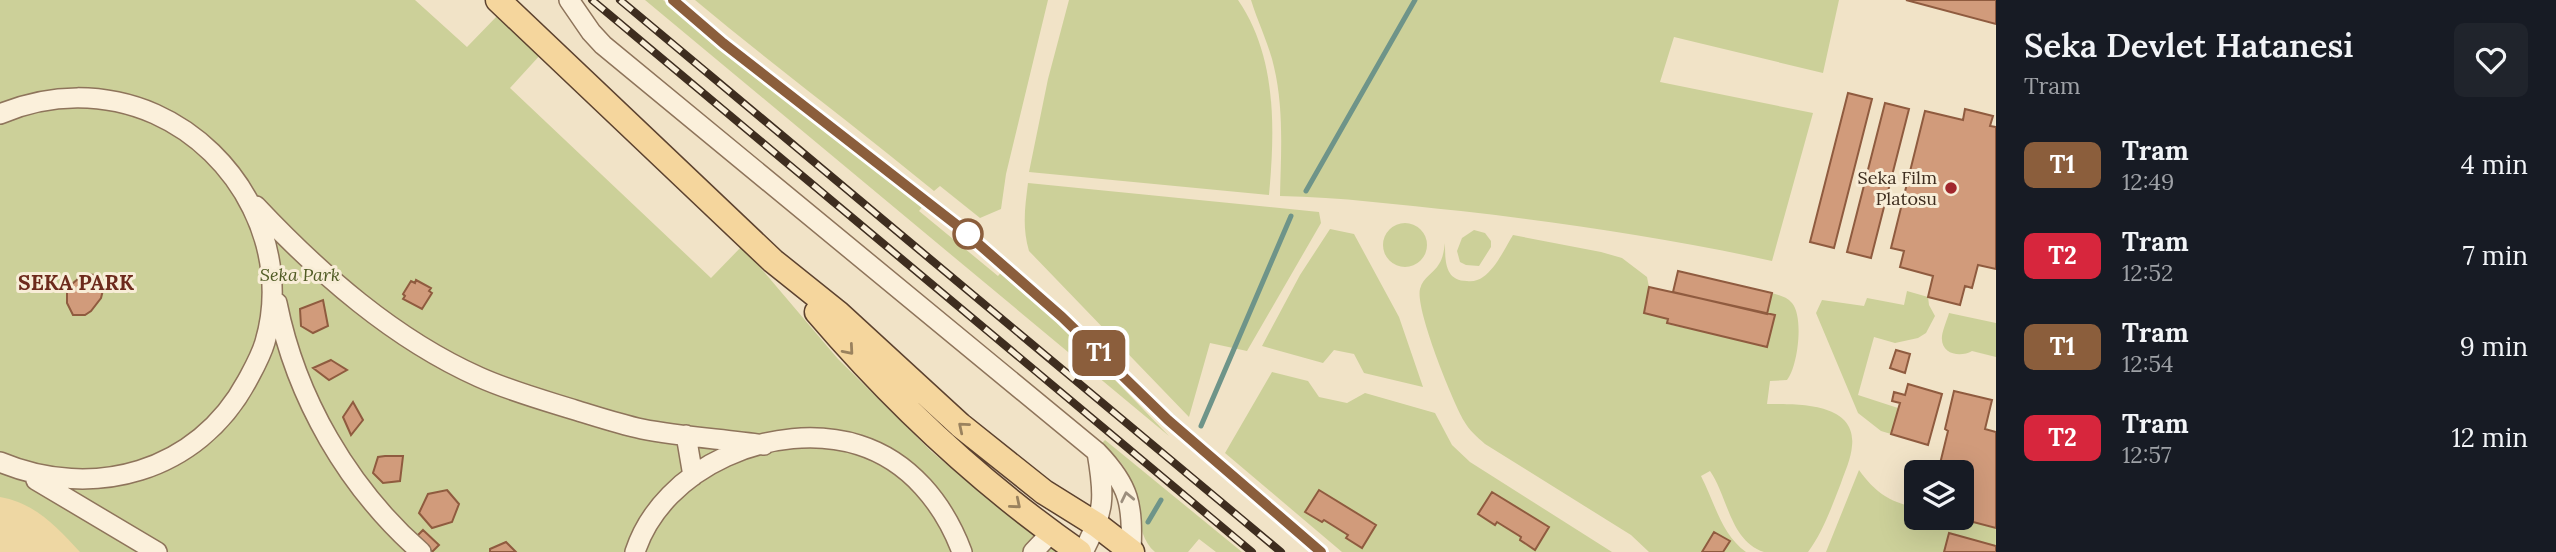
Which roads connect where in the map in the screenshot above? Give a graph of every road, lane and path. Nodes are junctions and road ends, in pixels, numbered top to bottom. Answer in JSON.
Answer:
{"nodes":[{"id":1,"x":498,"y":0,"type":"edge"},
{"id":2,"x":569,"y":0,"type":"edge"},
{"id":3,"x":0,"y":114,"type":"edge"},
{"id":4,"x":248,"y":198,"type":"junction"},
{"id":5,"x":773,"y":261,"type":"junction"},
{"id":6,"x":269,"y":264,"type":"junction"},
{"id":7,"x":685,"y":435,"type":"junction"},
{"id":8,"x":764,"y":445,"type":"junction"},
{"id":9,"x":1097,"y":452,"type":"junction"},
{"id":10,"x":0,"y":463,"type":"edge"},
{"id":11,"x":23,"y":472,"type":"junction"},
{"id":12,"x":693,"y":476,"type":"junction"},
{"id":13,"x":1097,"y":526,"type":"junction"},
{"id":14,"x":1051,"y":533,"type":"junction"},
{"id":15,"x":157,"y":552,"type":"edge"},
{"id":16,"x":421,"y":552,"type":"edge"},
{"id":17,"x":635,"y":552,"type":"edge"},
{"id":18,"x":962,"y":552,"type":"edge"},
{"id":19,"x":1033,"y":552,"type":"edge"},
{"id":20,"x":1081,"y":552,"type":"edge"},
{"id":21,"x":1132,"y":552,"type":"edge"}],
"edges":[{"from":1,"to":5,"type":"main road"},
{"from":2,"to":9,"type":"street"},
{"from":3,"to":4,"type":"street"},
{"from":4,"to":6,"type":"street"},
{"from":4,"to":7,"type":"street"},
{"from":13,"to":5,"type":"main road","one_way":true},
{"from":5,"to":14,"type":"main road","one_way":true},
{"from":6,"to":11,"type":"street"},
{"from":6,"to":16,"type":"street"},
{"from":7,"to":8,"type":"street"},
{"from":7,"to":12,"type":"street"},
{"from":8,"to":12,"type":"street"},
{"from":8,"to":18,"type":"street"},
{"from":9,"to":13,"type":"street"},
{"from":21,"to":9,"type":"street","one_way":true},
{"from":10,"to":11,"type":"street"},
{"from":11,"to":15,"type":"street"},
{"from":12,"to":17,"type":"street"},
{"from":13,"to":20,"type":"street"},
{"from":13,"to":21,"type":"main road"},
{"from":14,"to":19,"type":"street"},
{"from":14,"to":20,"type":"main road"}]}
